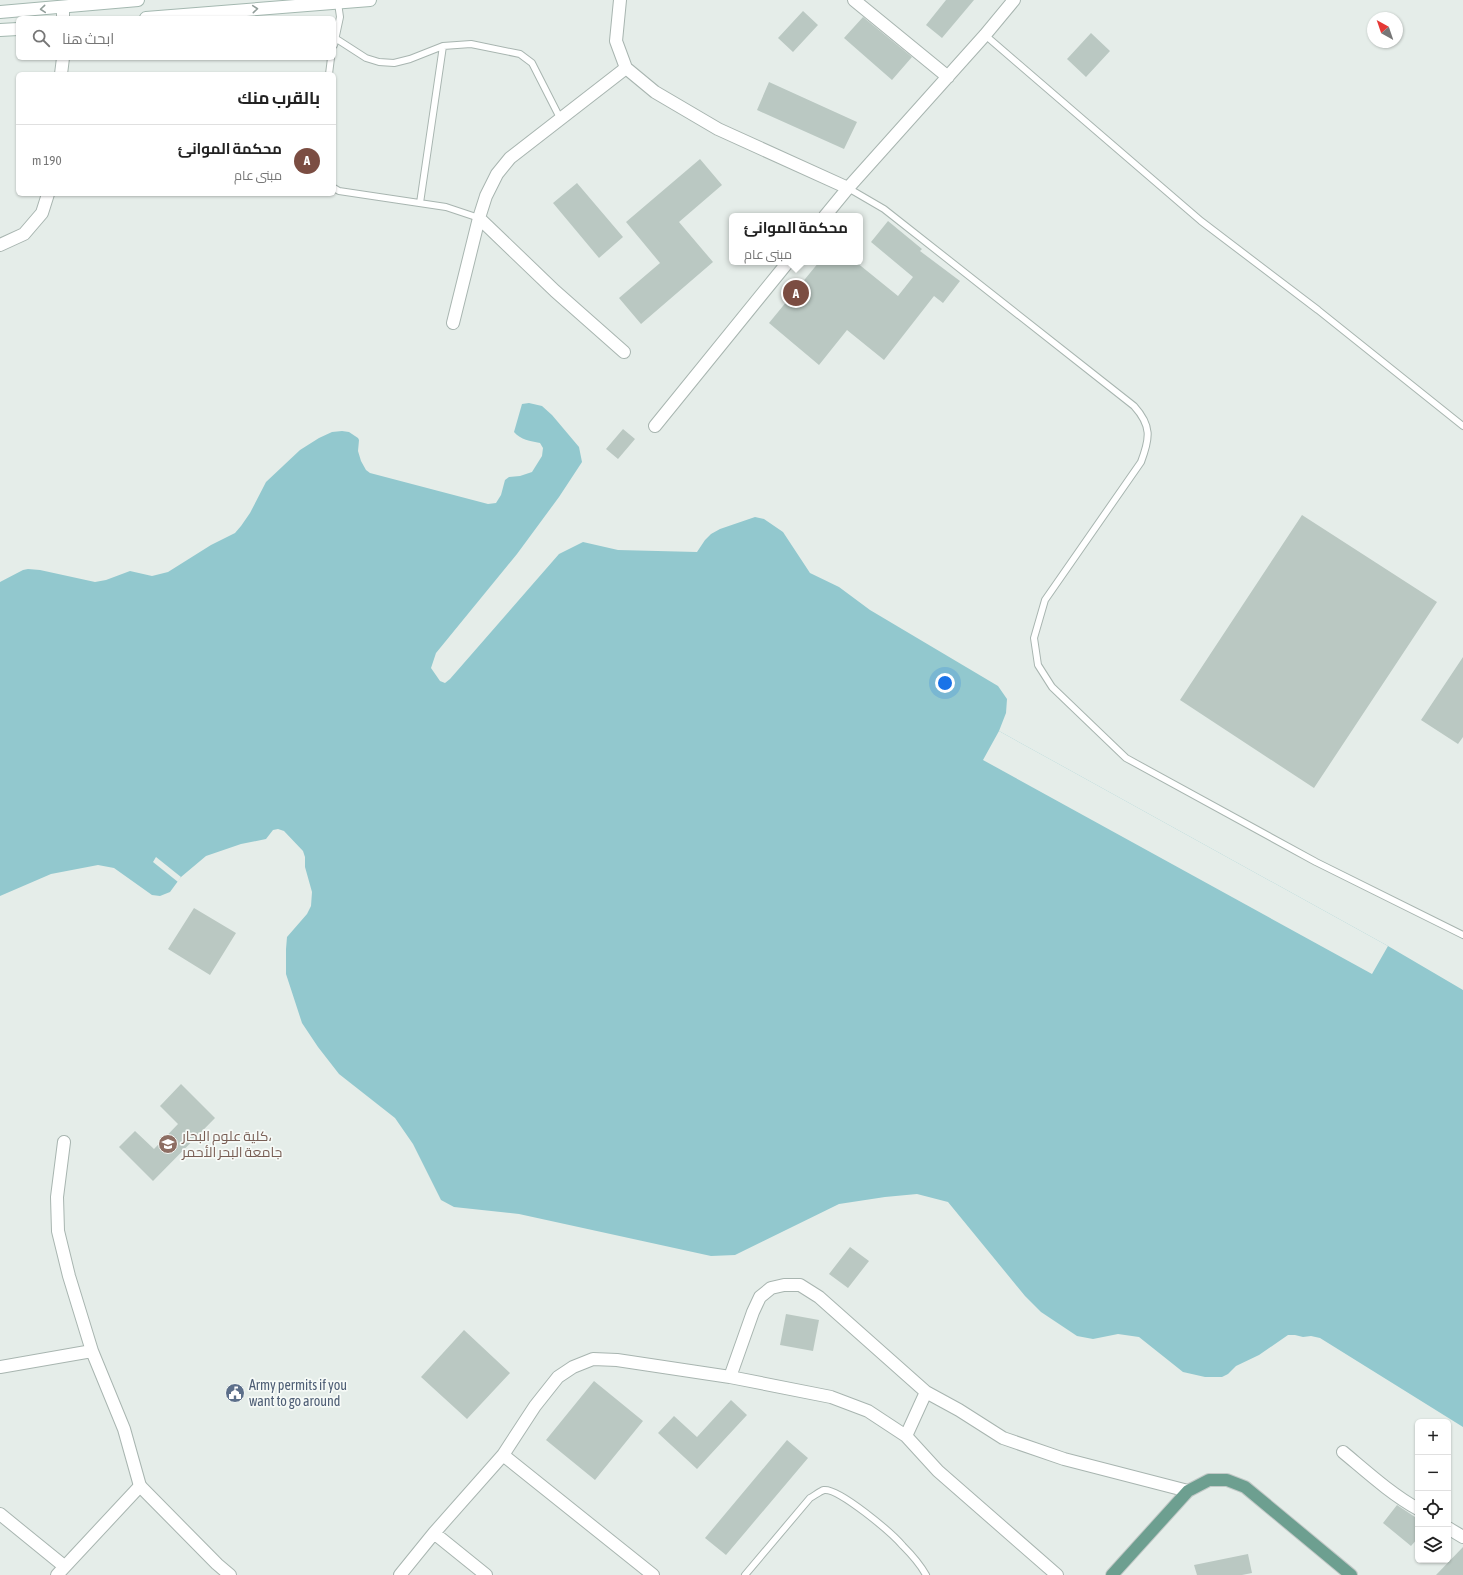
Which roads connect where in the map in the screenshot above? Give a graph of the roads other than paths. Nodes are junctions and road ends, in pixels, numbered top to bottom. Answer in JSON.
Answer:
{"nodes":[{"id":1,"x":138,"y":0,"type":"edge"},
{"id":2,"x":370,"y":0,"type":"edge"},
{"id":3,"x":620,"y":0,"type":"edge"},
{"id":4,"x":854,"y":0,"type":"edge"},
{"id":5,"x":1014,"y":0,"type":"edge"},
{"id":6,"x":338,"y":3,"type":"junction"},
{"id":7,"x":0,"y":12,"type":"edge"},
{"id":8,"x":63,"y":12,"type":"edge"},
{"id":9,"x":172,"y":16,"type":"edge"},
{"id":10,"x":16,"y":29,"type":"edge"},
{"id":11,"x":0,"y":30,"type":"edge"},
{"id":12,"x":986,"y":35,"type":"junction"},
{"id":13,"x":336,"y":36,"type":"edge"},
{"id":14,"x":336,"y":42,"type":"edge"},
{"id":15,"x":444,"y":46,"type":"junction"},
{"id":16,"x":63,"y":60,"type":"edge"},
{"id":17,"x":331,"y":60,"type":"edge"},
{"id":18,"x":626,"y":68,"type":"junction"},
{"id":19,"x":62,"y":72,"type":"edge"},
{"id":20,"x":329,"y":72,"type":"edge"},
{"id":21,"x":948,"y":77,"type":"junction"},
{"id":22,"x":560,"y":118,"type":"junction"},
{"id":23,"x":848,"y":188,"type":"junction"},
{"id":24,"x":336,"y":189,"type":"edge"},
{"id":25,"x":47,"y":196,"type":"edge"},
{"id":26,"x":420,"y":203,"type":"junction"},
{"id":27,"x":827,"y":213,"type":"edge"},
{"id":28,"x":479,"y":218,"type":"junction"},
{"id":29,"x":0,"y":245,"type":"edge"},
{"id":30,"x":786,"y":265,"type":"edge"},
{"id":31,"x":453,"y":323,"type":"dead end"},
{"id":32,"x":624,"y":352,"type":"dead end"},
{"id":33,"x":655,"y":426,"type":"dead end"},
{"id":34,"x":1463,"y":426,"type":"edge"},
{"id":35,"x":1463,"y":935,"type":"edge"},
{"id":36,"x":64,"y":1142,"type":"dead end"},
{"id":37,"x":92,"y":1351,"type":"junction"},
{"id":38,"x":0,"y":1367,"type":"edge"},
{"id":39,"x":730,"y":1377,"type":"junction"},
{"id":40,"x":926,"y":1392,"type":"junction"},
{"id":41,"x":906,"y":1436,"type":"junction"},
{"id":42,"x":1343,"y":1452,"type":"dead end"},
{"id":43,"x":503,"y":1455,"type":"junction"},
{"id":44,"x":140,"y":1486,"type":"junction"},
{"id":45,"x":1188,"y":1491,"type":"junction"},
{"id":46,"x":1415,"y":1508,"type":"edge"},
{"id":47,"x":0,"y":1514,"type":"edge"},
{"id":48,"x":1451,"y":1530,"type":"edge"},
{"id":49,"x":434,"y":1533,"type":"junction"},
{"id":50,"x":1463,"y":1538,"type":"edge"},
{"id":51,"x":61,"y":1570,"type":"edge"},
{"id":52,"x":230,"y":1575,"type":"edge"},
{"id":53,"x":400,"y":1575,"type":"edge"},
{"id":54,"x":486,"y":1575,"type":"edge"},
{"id":55,"x":653,"y":1575,"type":"edge"},
{"id":56,"x":745,"y":1575,"type":"edge"},
{"id":57,"x":926,"y":1575,"type":"edge"},
{"id":58,"x":1057,"y":1575,"type":"edge"},
{"id":59,"x":1112,"y":1575,"type":"edge"},
{"id":60,"x":1351,"y":1575,"type":"edge"}],
"edges":[{"from":1,"to":8,"type":"street"},
{"from":2,"to":6,"type":"street"},
{"from":3,"to":18,"type":"street"},
{"from":4,"to":21,"type":"street"},
{"from":5,"to":12,"type":"street"},
{"from":9,"to":6,"type":"street","one_way":true},
{"from":6,"to":13,"type":"lane"},
{"from":8,"to":7,"type":"street","one_way":true},
{"from":10,"to":11,"type":"street"},
{"from":12,"to":21,"type":"street"},
{"from":12,"to":34,"type":"lane"},
{"from":14,"to":15,"type":"lane"},
{"from":15,"to":22,"type":"lane"},
{"from":15,"to":26,"type":"lane"},
{"from":16,"to":19,"type":"street"},
{"from":17,"to":20,"type":"lane"},
{"from":18,"to":22,"type":"street"},
{"from":18,"to":23,"type":"street"},
{"from":21,"to":23,"type":"street"},
{"from":22,"to":28,"type":"street"},
{"from":23,"to":27,"type":"street"},
{"from":23,"to":35,"type":"lane"},
{"from":24,"to":26,"type":"lane"},
{"from":25,"to":29,"type":"street"},
{"from":26,"to":28,"type":"lane"},
{"from":28,"to":31,"type":"street"},
{"from":28,"to":32,"type":"street"},
{"from":30,"to":33,"type":"street"},
{"from":36,"to":37,"type":"street"},
{"from":37,"to":38,"type":"street"},
{"from":37,"to":44,"type":"street"},
{"from":39,"to":40,"type":"street"},
{"from":39,"to":41,"type":"street"},
{"from":39,"to":43,"type":"street"},
{"from":40,"to":41,"type":"street"},
{"from":40,"to":45,"type":"street"},
{"from":41,"to":58,"type":"street"},
{"from":42,"to":46,"type":"street"},
{"from":43,"to":49,"type":"street"},
{"from":43,"to":55,"type":"street"},
{"from":44,"to":51,"type":"street"},
{"from":44,"to":52,"type":"street"},
{"from":45,"to":59,"type":"main road"},
{"from":45,"to":60,"type":"main road"},
{"from":47,"to":51,"type":"street"},
{"from":48,"to":50,"type":"street"},
{"from":49,"to":53,"type":"street"},
{"from":49,"to":54,"type":"street"},
{"from":56,"to":57,"type":"lane"}]}
